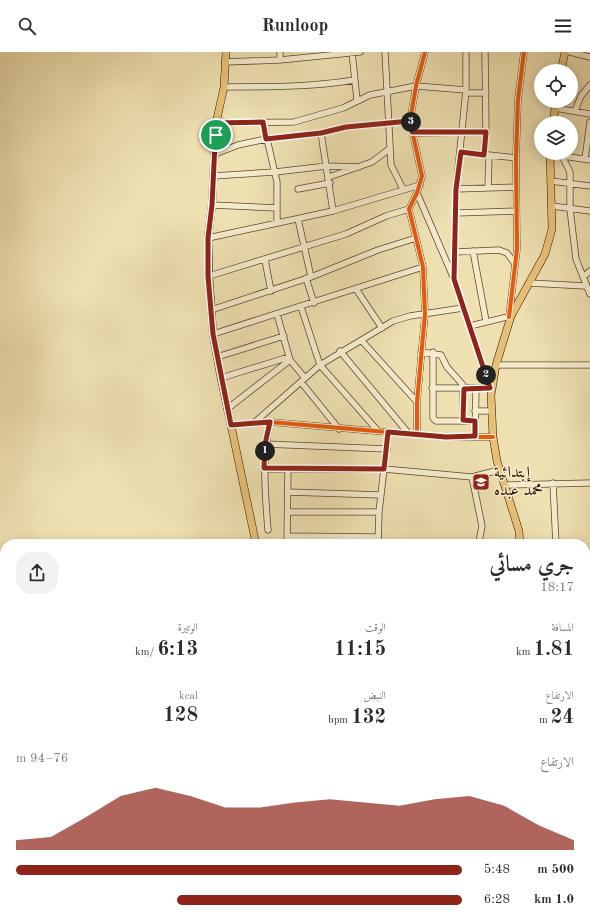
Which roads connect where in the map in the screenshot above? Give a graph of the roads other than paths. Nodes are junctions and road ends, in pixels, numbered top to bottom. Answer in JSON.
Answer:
{"nodes":[{"id":1,"x":226,"y":52,"type":"edge"},
{"id":2,"x":280,"y":52,"type":"edge"},
{"id":3,"x":360,"y":52,"type":"edge"},
{"id":4,"x":384,"y":52,"type":"edge"},
{"id":5,"x":425,"y":52,"type":"edge"},
{"id":6,"x":466,"y":52,"type":"edge"},
{"id":7,"x":485,"y":52,"type":"edge"},
{"id":8,"x":524,"y":52,"type":"edge"},
{"id":9,"x":565,"y":52,"type":"edge"},
{"id":10,"x":570,"y":52,"type":"edge"},
{"id":11,"x":352,"y":53,"type":"edge"},
{"id":12,"x":590,"y":57,"type":"edge"},
{"id":13,"x":280,"y":60,"type":"junction"},
{"id":14,"x":225,"y":62,"type":"junction"},
{"id":15,"x":563,"y":64,"type":"edge"},
{"id":16,"x":355,"y":80,"type":"junction"},
{"id":17,"x":590,"y":85,"type":"edge"},
{"id":18,"x":416,"y":86,"type":"junction"},
{"id":19,"x":224,"y":87,"type":"junction"},
{"id":20,"x":386,"y":91,"type":"junction"},
{"id":21,"x":466,"y":91,"type":"junction"},
{"id":22,"x":486,"y":93,"type":"junction"},
{"id":23,"x":357,"y":100,"type":"junction"},
{"id":24,"x":566,"y":108,"type":"edge"},
{"id":25,"x":574,"y":111,"type":"junction"},
{"id":26,"x":590,"y":114,"type":"edge"},
{"id":27,"x":410,"y":121,"type":"junction"},
{"id":28,"x":263,"y":122,"type":"junction"},
{"id":29,"x":590,"y":122,"type":"edge"},
{"id":30,"x":216,"y":123,"type":"junction"},
{"id":31,"x":388,"y":123,"type":"junction"},
{"id":32,"x":463,"y":131,"type":"junction"},
{"id":33,"x":412,"y":132,"type":"junction"},
{"id":34,"x":486,"y":132,"type":"junction"},
{"id":35,"x":321,"y":133,"type":"junction"},
{"id":36,"x":266,"y":139,"type":"junction"},
{"id":37,"x":389,"y":149,"type":"junction"},
{"id":38,"x":461,"y":152,"type":"junction"},
{"id":39,"x":215,"y":154,"type":"junction"},
{"id":40,"x":487,"y":155,"type":"junction"},
{"id":41,"x":516,"y":158,"type":"junction"},
{"id":42,"x":587,"y":159,"type":"edge"},
{"id":43,"x":550,"y":160,"type":"edge"},
{"id":44,"x":564,"y":160,"type":"edge"},
{"id":45,"x":327,"y":166,"type":"junction"},
{"id":46,"x":359,"y":167,"type":"junction"},
{"id":47,"x":275,"y":172,"type":"junction"},
{"id":48,"x":213,"y":176,"type":"junction"},
{"id":49,"x":330,"y":180,"type":"junction"},
{"id":50,"x":551,"y":181,"type":"junction"},
{"id":51,"x":569,"y":183,"type":"junction"},
{"id":52,"x":420,"y":185,"type":"junction"},
{"id":53,"x":590,"y":186,"type":"edge"},
{"id":54,"x":515,"y":187,"type":"junction"},
{"id":55,"x":488,"y":188,"type":"junction"},
{"id":56,"x":298,"y":189,"type":"dead end"},
{"id":57,"x":403,"y":189,"type":"junction"},
{"id":58,"x":456,"y":189,"type":"junction"},
{"id":59,"x":417,"y":193,"type":"junction"},
{"id":60,"x":212,"y":205,"type":"junction"},
{"id":61,"x":552,"y":206,"type":"junction"},
{"id":62,"x":277,"y":208,"type":"junction"},
{"id":63,"x":409,"y":209,"type":"junction"},
{"id":64,"x":570,"y":209,"type":"junction"},
{"id":65,"x":333,"y":211,"type":"junction"},
{"id":66,"x":515,"y":211,"type":"junction"},
{"id":67,"x":590,"y":211,"type":"edge"},
{"id":68,"x":456,"y":213,"type":"junction"},
{"id":69,"x":298,"y":219,"type":"junction"},
{"id":70,"x":277,"y":223,"type":"junction"},
{"id":71,"x":208,"y":238,"type":"junction"},
{"id":72,"x":416,"y":238,"type":"junction"},
{"id":73,"x":304,"y":247,"type":"junction"},
{"id":74,"x":473,"y":251,"type":"junction"},
{"id":75,"x":454,"y":252,"type":"junction"},
{"id":76,"x":264,"y":260,"type":"junction"},
{"id":77,"x":515,"y":264,"type":"junction"},
{"id":78,"x":423,"y":267,"type":"junction"},
{"id":79,"x":590,"y":271,"type":"edge"},
{"id":80,"x":208,"y":276,"type":"junction"},
{"id":81,"x":583,"y":277,"type":"junction"},
{"id":82,"x":309,"y":278,"type":"junction"},
{"id":83,"x":454,"y":279,"type":"junction"},
{"id":84,"x":529,"y":283,"type":"junction"},
{"id":85,"x":586,"y":286,"type":"junction"},
{"id":86,"x":356,"y":289,"type":"junction"},
{"id":87,"x":271,"y":291,"type":"junction"},
{"id":88,"x":590,"y":294,"type":"edge"},
{"id":89,"x":314,"y":303,"type":"junction"},
{"id":90,"x":301,"y":307,"type":"junction"},
{"id":91,"x":463,"y":308,"type":"junction"},
{"id":92,"x":211,"y":310,"type":"junction"},
{"id":93,"x":277,"y":314,"type":"junction"},
{"id":94,"x":425,"y":314,"type":"junction"},
{"id":95,"x":510,"y":316,"type":"junction"},
{"id":96,"x":486,"y":322,"type":"junction"},
{"id":97,"x":470,"y":326,"type":"junction"},
{"id":98,"x":382,"y":328,"type":"junction"},
{"id":99,"x":213,"y":334,"type":"junction"},
{"id":100,"x":284,"y":336,"type":"junction"},
{"id":101,"x":362,"y":341,"type":"junction"},
{"id":102,"x":340,"y":352,"type":"junction"},
{"id":103,"x":421,"y":352,"type":"junction"},
{"id":104,"x":433,"y":352,"type":"junction"},
{"id":105,"x":217,"y":357,"type":"junction"},
{"id":106,"x":289,"y":359,"type":"junction"},
{"id":107,"x":320,"y":365,"type":"junction"},
{"id":108,"x":496,"y":365,"type":"junction"},
{"id":109,"x":590,"y":365,"type":"edge"},
{"id":110,"x":221,"y":378,"type":"junction"},
{"id":111,"x":303,"y":380,"type":"junction"},
{"id":112,"x":432,"y":388,"type":"junction"},
{"id":113,"x":464,"y":389,"type":"junction"},
{"id":114,"x":476,"y":389,"type":"junction"},
{"id":115,"x":491,"y":392,"type":"junction"},
{"id":116,"x":417,"y":402,"type":"junction"},
{"id":117,"x":227,"y":409,"type":"junction"},
{"id":118,"x":492,"y":411,"type":"junction"},
{"id":119,"x":475,"y":412,"type":"junction"},
{"id":120,"x":463,"y":420,"type":"junction"},
{"id":121,"x":475,"y":421,"type":"junction"},
{"id":122,"x":255,"y":422,"type":"junction"},
{"id":123,"x":270,"y":422,"type":"junction"},
{"id":124,"x":231,"y":425,"type":"junction"},
{"id":125,"x":339,"y":429,"type":"junction"},
{"id":126,"x":378,"y":432,"type":"junction"},
{"id":127,"x":388,"y":432,"type":"junction"},
{"id":128,"x":409,"y":434,"type":"junction"},
{"id":129,"x":417,"y":434,"type":"junction"},
{"id":130,"x":475,"y":436,"type":"junction"},
{"id":131,"x":493,"y":436,"type":"junction"},
{"id":132,"x":265,"y":444,"type":"junction"},
{"id":133,"x":387,"y":449,"type":"junction"},
{"id":134,"x":264,"y":468,"type":"junction"},
{"id":135,"x":288,"y":468,"type":"junction"},
{"id":136,"x":384,"y":469,"type":"junction"},
{"id":137,"x":499,"y":470,"type":"junction"},
{"id":138,"x":472,"y":477,"type":"junction"},
{"id":139,"x":552,"y":483,"type":"junction"},
{"id":140,"x":590,"y":483,"type":"edge"},
{"id":141,"x":505,"y":485,"type":"junction"},
{"id":142,"x":288,"y":492,"type":"junction"},
{"id":143,"x":381,"y":495,"type":"junction"},
{"id":144,"x":288,"y":512,"type":"junction"},
{"id":145,"x":379,"y":512,"type":"junction"},
{"id":146,"x":268,"y":530,"type":"dead end"},
{"id":147,"x":288,"y":536,"type":"junction"},
{"id":148,"x":378,"y":538,"type":"joint"},
{"id":149,"x":255,"y":539,"type":"edge"},
{"id":150,"x":288,"y":539,"type":"edge"},
{"id":151,"x":480,"y":539,"type":"edge"},
{"id":152,"x":520,"y":539,"type":"edge"},
{"id":153,"x":556,"y":539,"type":"edge"}],
"edges":[{"from":1,"to":14,"type":"main road"},
{"from":2,"to":13,"type":"street"},
{"from":3,"to":11,"type":"street"},
{"from":4,"to":20,"type":"street"},
{"from":5,"to":18,"type":"street"},
{"from":6,"to":21,"type":"street"},
{"from":7,"to":22,"type":"street"},
{"from":8,"to":41,"type":"street"},
{"from":9,"to":15,"type":"main road"},
{"from":10,"to":12,"type":"street"},
{"from":11,"to":13,"type":"street"},
{"from":11,"to":16,"type":"street"},
{"from":13,"to":14,"type":"street"},
{"from":14,"to":19,"type":"main road"},
{"from":16,"to":19,"type":"street"},
{"from":16,"to":23,"type":"street"},
{"from":17,"to":25,"type":"street"},
{"from":18,"to":20,"type":"street"},
{"from":18,"to":21,"type":"street"},
{"from":18,"to":27,"type":"street"},
{"from":19,"to":30,"type":"main road"},
{"from":20,"to":23,"type":"street"},
{"from":20,"to":31,"type":"street"},
{"from":21,"to":22,"type":"street"},
{"from":21,"to":32,"type":"street"},
{"from":22,"to":34,"type":"street"},
{"from":23,"to":28,"type":"street"},
{"from":24,"to":25,"type":"street"},
{"from":25,"to":26,"type":"street"},
{"from":27,"to":31,"type":"street"},
{"from":27,"to":33,"type":"street"},
{"from":28,"to":30,"type":"street"},
{"from":28,"to":36,"type":"street"},
{"from":29,"to":42,"type":"street"},
{"from":30,"to":39,"type":"main road"},
{"from":31,"to":35,"type":"street"},
{"from":31,"to":37,"type":"street"},
{"from":32,"to":33,"type":"street"},
{"from":32,"to":34,"type":"street"},
{"from":32,"to":38,"type":"street"},
{"from":33,"to":52,"type":"street"},
{"from":34,"to":40,"type":"street"},
{"from":35,"to":36,"type":"street"},
{"from":35,"to":45,"type":"street"},
{"from":36,"to":39,"type":"street"},
{"from":36,"to":47,"type":"street"},
{"from":37,"to":46,"type":"street"},
{"from":37,"to":57,"type":"street"},
{"from":38,"to":40,"type":"street"},
{"from":38,"to":58,"type":"street"},
{"from":39,"to":48,"type":"main road"},
{"from":40,"to":41,"type":"street"},
{"from":40,"to":55,"type":"street"},
{"from":41,"to":54,"type":"street"},
{"from":43,"to":50,"type":"main road"},
{"from":44,"to":51,"type":"street"},
{"from":45,"to":46,"type":"street"},
{"from":45,"to":47,"type":"street"},
{"from":45,"to":49,"type":"street"},
{"from":46,"to":49,"type":"street"},
{"from":47,"to":48,"type":"street"},
{"from":47,"to":62,"type":"street"},
{"from":48,"to":60,"type":"main road"},
{"from":49,"to":56,"type":"street"},
{"from":49,"to":65,"type":"street"},
{"from":50,"to":51,"type":"street"},
{"from":50,"to":61,"type":"main road"},
{"from":51,"to":53,"type":"street"},
{"from":51,"to":64,"type":"street"},
{"from":52,"to":57,"type":"street"},
{"from":52,"to":59,"type":"street"},
{"from":54,"to":55,"type":"street"},
{"from":54,"to":66,"type":"street"},
{"from":55,"to":58,"type":"street"},
{"from":57,"to":65,"type":"street"},
{"from":58,"to":68,"type":"street"},
{"from":59,"to":63,"type":"street"},
{"from":59,"to":83,"type":"street"},
{"from":60,"to":62,"type":"street"},
{"from":60,"to":71,"type":"main road"},
{"from":61,"to":64,"type":"street"},
{"from":61,"to":84,"type":"main road"},
{"from":62,"to":70,"type":"street"},
{"from":63,"to":72,"type":"street"},
{"from":63,"to":73,"type":"street"},
{"from":64,"to":67,"type":"street"},
{"from":64,"to":81,"type":"street"},
{"from":65,"to":69,"type":"street"},
{"from":66,"to":68,"type":"street"},
{"from":66,"to":77,"type":"street"},
{"from":68,"to":75,"type":"street"},
{"from":69,"to":70,"type":"street"},
{"from":69,"to":73,"type":"street"},
{"from":70,"to":71,"type":"street"},
{"from":71,"to":80,"type":"main road"},
{"from":72,"to":78,"type":"street"},
{"from":72,"to":82,"type":"street"},
{"from":73,"to":76,"type":"street"},
{"from":73,"to":82,"type":"street"},
{"from":74,"to":75,"type":"street"},
{"from":74,"to":77,"type":"street"},
{"from":74,"to":96,"type":"street"},
{"from":75,"to":83,"type":"street"},
{"from":76,"to":80,"type":"street"},
{"from":76,"to":87,"type":"street"},
{"from":77,"to":95,"type":"street"},
{"from":78,"to":86,"type":"street"},
{"from":78,"to":94,"type":"street"},
{"from":79,"to":81,"type":"street"},
{"from":80,"to":92,"type":"main road"},
{"from":81,"to":85,"type":"street"},
{"from":82,"to":87,"type":"street"},
{"from":82,"to":89,"type":"street"},
{"from":83,"to":91,"type":"street"},
{"from":84,"to":85,"type":"street"},
{"from":84,"to":95,"type":"main road"},
{"from":85,"to":88,"type":"street"},
{"from":86,"to":89,"type":"street"},
{"from":86,"to":98,"type":"street"},
{"from":87,"to":92,"type":"street"},
{"from":89,"to":90,"type":"street"},
{"from":90,"to":93,"type":"street"},
{"from":90,"to":107,"type":"street"},
{"from":91,"to":94,"type":"street"},
{"from":91,"to":97,"type":"street"},
{"from":92,"to":99,"type":"main road"},
{"from":93,"to":99,"type":"street"},
{"from":93,"to":100,"type":"street"},
{"from":94,"to":98,"type":"street"},
{"from":94,"to":103,"type":"street"},
{"from":95,"to":96,"type":"street"},
{"from":95,"to":108,"type":"main road"},
{"from":96,"to":97,"type":"street"},
{"from":97,"to":115,"type":"street"},
{"from":98,"to":101,"type":"street"},
{"from":99,"to":105,"type":"main road"},
{"from":100,"to":105,"type":"street"},
{"from":100,"to":106,"type":"street"},
{"from":101,"to":102,"type":"street"},
{"from":101,"to":116,"type":"street"},
{"from":102,"to":107,"type":"street"},
{"from":102,"to":128,"type":"street"},
{"from":103,"to":104,"type":"street"},
{"from":103,"to":116,"type":"street"},
{"from":104,"to":112,"type":"street"},
{"from":104,"to":113,"type":"street"},
{"from":105,"to":110,"type":"main road"},
{"from":106,"to":110,"type":"street"},
{"from":106,"to":111,"type":"street"},
{"from":106,"to":117,"type":"street"},
{"from":107,"to":111,"type":"street"},
{"from":107,"to":126,"type":"street"},
{"from":108,"to":109,"type":"street"},
{"from":108,"to":115,"type":"main road"},
{"from":110,"to":117,"type":"main road"},
{"from":111,"to":122,"type":"street"},
{"from":111,"to":125,"type":"street"},
{"from":112,"to":113,"type":"street"},
{"from":112,"to":120,"type":"street"},
{"from":113,"to":114,"type":"street"},
{"from":113,"to":120,"type":"street"},
{"from":114,"to":115,"type":"street"},
{"from":114,"to":119,"type":"street"},
{"from":115,"to":118,"type":"main road"},
{"from":116,"to":129,"type":"street"},
{"from":117,"to":124,"type":"main road"},
{"from":118,"to":119,"type":"street"},
{"from":118,"to":131,"type":"main road"},
{"from":119,"to":121,"type":"street"},
{"from":120,"to":121,"type":"street"},
{"from":121,"to":130,"type":"street"},
{"from":122,"to":123,"type":"street"},
{"from":122,"to":124,"type":"street"},
{"from":123,"to":125,"type":"street"},
{"from":123,"to":132,"type":"street"},
{"from":124,"to":149,"type":"main road"},
{"from":125,"to":126,"type":"street"},
{"from":126,"to":127,"type":"street"},
{"from":127,"to":128,"type":"street"},
{"from":127,"to":133,"type":"street"},
{"from":128,"to":129,"type":"street"},
{"from":129,"to":130,"type":"street"},
{"from":130,"to":131,"type":"street"},
{"from":131,"to":137,"type":"main road"},
{"from":132,"to":133,"type":"street"},
{"from":132,"to":134,"type":"street"},
{"from":133,"to":136,"type":"street"},
{"from":134,"to":135,"type":"street"},
{"from":134,"to":146,"type":"street"},
{"from":135,"to":136,"type":"street"},
{"from":135,"to":142,"type":"street"},
{"from":136,"to":138,"type":"street"},
{"from":136,"to":143,"type":"street"},
{"from":137,"to":138,"type":"street"},
{"from":137,"to":141,"type":"main road"},
{"from":138,"to":151,"type":"street"},
{"from":139,"to":140,"type":"street"},
{"from":139,"to":141,"type":"street"},
{"from":139,"to":153,"type":"street"},
{"from":141,"to":152,"type":"main road"},
{"from":142,"to":143,"type":"street"},
{"from":142,"to":144,"type":"street"},
{"from":143,"to":145,"type":"street"},
{"from":144,"to":145,"type":"street"},
{"from":144,"to":147,"type":"street"},
{"from":145,"to":148,"type":"street"},
{"from":147,"to":148,"type":"street"},
{"from":147,"to":150,"type":"street"}]}
